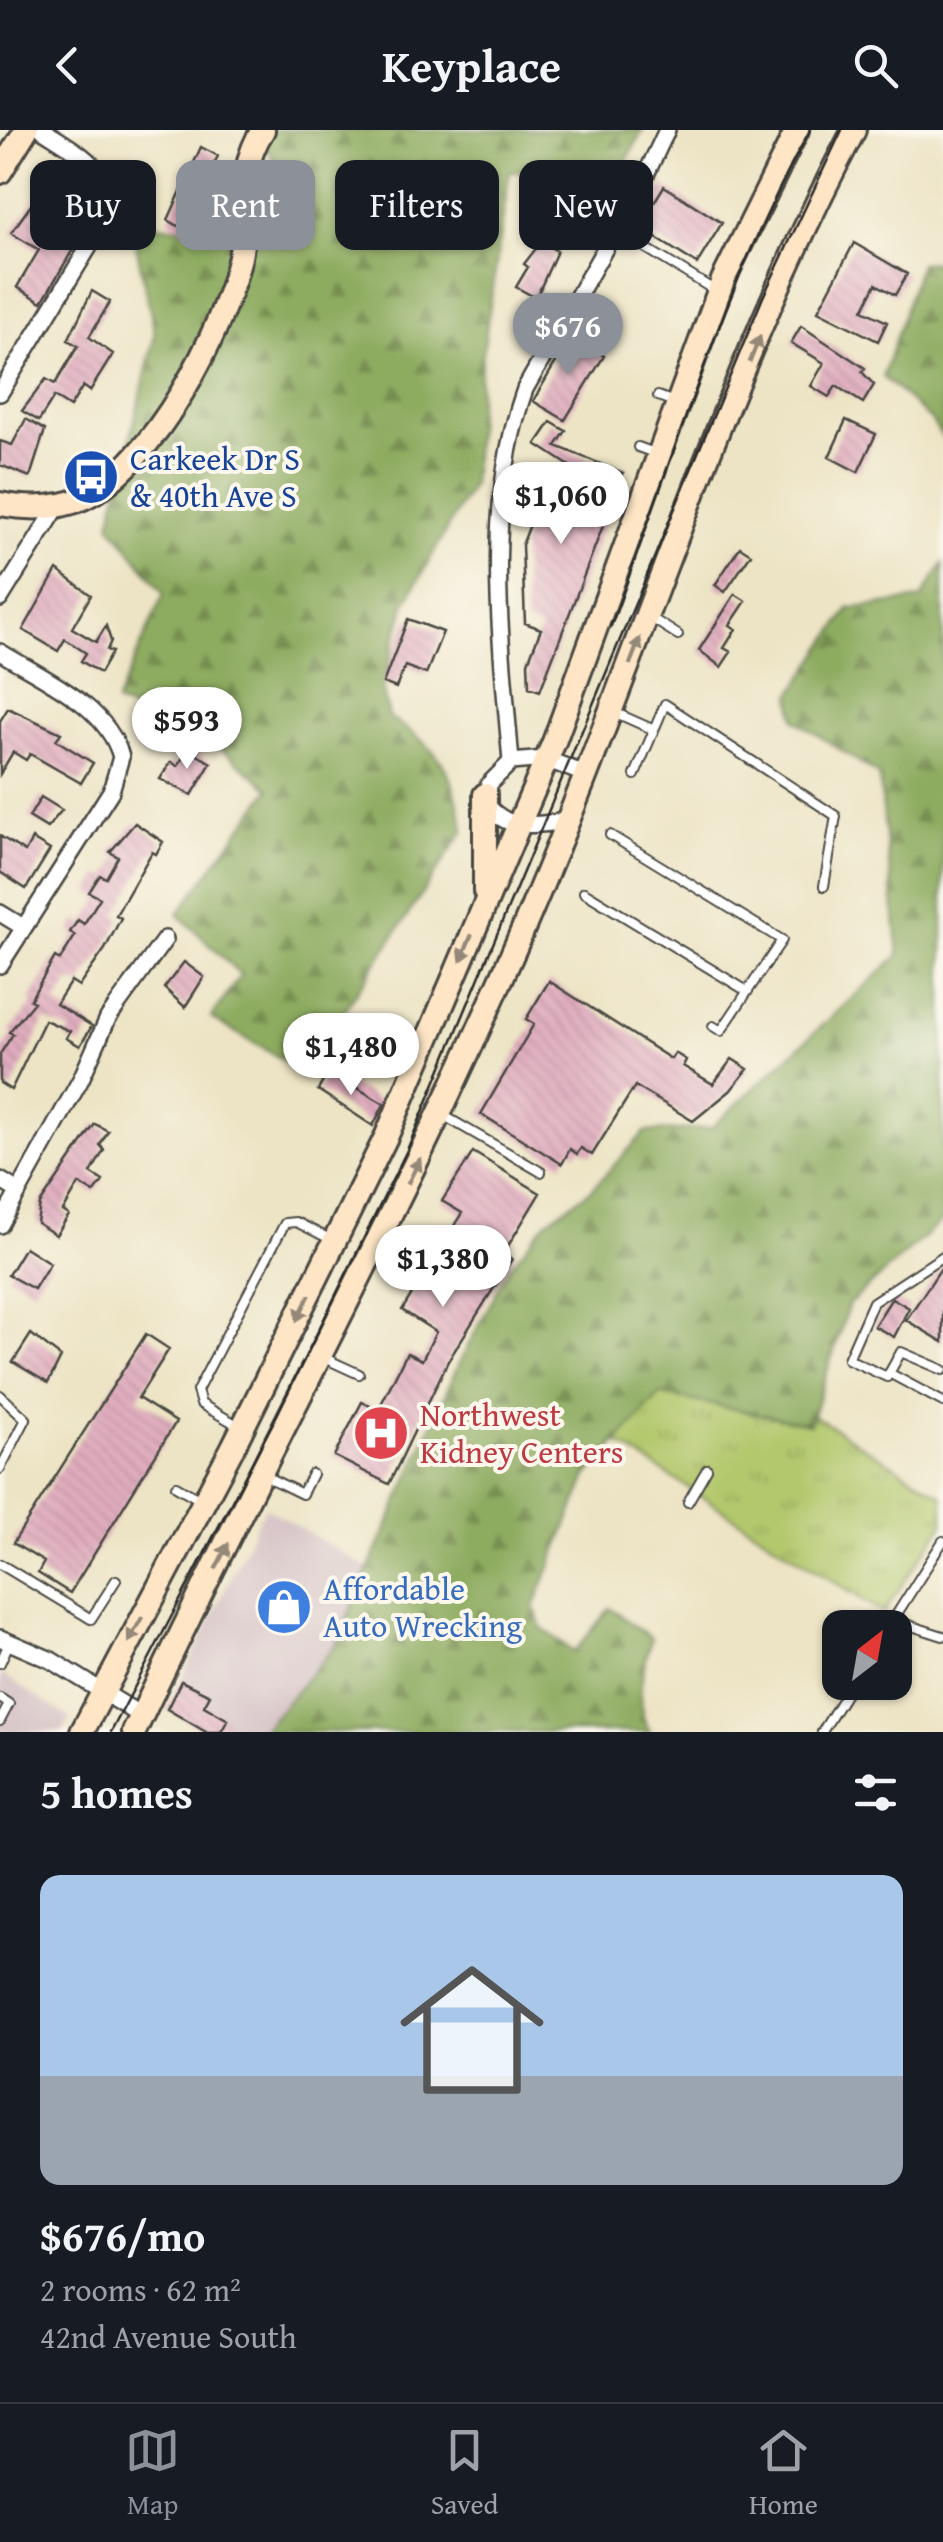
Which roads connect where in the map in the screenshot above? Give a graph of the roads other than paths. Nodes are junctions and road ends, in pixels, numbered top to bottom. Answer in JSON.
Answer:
{"nodes":[{"id":1,"x":26,"y":130,"type":"edge"},
{"id":2,"x":44,"y":130,"type":"edge"},
{"id":3,"x":263,"y":130,"type":"edge"},
{"id":4,"x":667,"y":130,"type":"edge"},
{"id":5,"x":796,"y":130,"type":"edge"},
{"id":6,"x":854,"y":130,"type":"edge"},
{"id":7,"x":652,"y":160,"type":"edge"},
{"id":8,"x":0,"y":172,"type":"edge"},
{"id":9,"x":604,"y":250,"type":"edge"},
{"id":10,"x":650,"y":250,"type":"edge"},
{"id":11,"x":719,"y":292,"type":"junction"},
{"id":12,"x":0,"y":393,"type":"edge"},
{"id":13,"x":0,"y":504,"type":"edge"},
{"id":14,"x":58,"y":506,"type":"junction"},
{"id":15,"x":0,"y":598,"type":"edge"},
{"id":16,"x":648,"y":616,"type":"junction"},
{"id":17,"x":678,"y":634,"type":"dead end"},
{"id":18,"x":0,"y":652,"type":"edge"},
{"id":19,"x":612,"y":711,"type":"junction"},
{"id":20,"x":652,"y":729,"type":"junction"},
{"id":21,"x":546,"y":759,"type":"junction"},
{"id":22,"x":511,"y":762,"type":"junction"},
{"id":23,"x":587,"y":775,"type":"junction"},
{"id":24,"x":635,"y":775,"type":"dead end"},
{"id":25,"x":486,"y":794,"type":"junction"},
{"id":26,"x":568,"y":821,"type":"junction"},
{"id":27,"x":518,"y":827,"type":"junction"},
{"id":28,"x":610,"y":835,"type":"dead end"},
{"id":29,"x":824,"y":886,"type":"dead end"},
{"id":30,"x":584,"y":892,"type":"dead end"},
{"id":31,"x":484,"y":906,"type":"junction"},
{"id":32,"x":0,"y":913,"type":"edge"},
{"id":33,"x":23,"y":927,"type":"junction"},
{"id":34,"x":165,"y":939,"type":"dead end"},
{"id":35,"x":0,"y":965,"type":"edge"},
{"id":36,"x":748,"y":991,"type":"junction"},
{"id":37,"x":713,"y":1026,"type":"dead end"},
{"id":38,"x":441,"y":1114,"type":"junction"},
{"id":39,"x":541,"y":1172,"type":"dead end"},
{"id":40,"x":0,"y":1180,"type":"edge"},
{"id":41,"x":18,"y":1191,"type":"junction"},
{"id":42,"x":0,"y":1225,"type":"edge"},
{"id":43,"x":336,"y":1242,"type":"junction"},
{"id":44,"x":943,"y":1256,"type":"edge"},
{"id":45,"x":322,"y":1357,"type":"junction"},
{"id":46,"x":943,"y":1370,"type":"edge"},
{"id":47,"x":889,"y":1372,"type":"junction"},
{"id":48,"x":359,"y":1374,"type":"dead end"},
{"id":49,"x":0,"y":1395,"type":"edge"},
{"id":50,"x":943,"y":1402,"type":"edge"},
{"id":51,"x":243,"y":1428,"type":"junction"},
{"id":52,"x":0,"y":1469,"type":"edge"},
{"id":53,"x":707,"y":1469,"type":"dead end"},
{"id":54,"x":312,"y":1474,"type":"dead end"},
{"id":55,"x":263,"y":1475,"type":"junction"},
{"id":56,"x":176,"y":1486,"type":"dead end"},
{"id":57,"x":204,"y":1502,"type":"junction"},
{"id":58,"x":688,"y":1502,"type":"dead end"},
{"id":59,"x":943,"y":1541,"type":"edge"},
{"id":60,"x":0,"y":1564,"type":"edge"},
{"id":61,"x":116,"y":1580,"type":"dead end"},
{"id":62,"x":899,"y":1610,"type":"edge"},
{"id":63,"x":912,"y":1629,"type":"edge"},
{"id":64,"x":943,"y":1636,"type":"edge"},
{"id":65,"x":5,"y":1639,"type":"edge"},
{"id":66,"x":0,"y":1663,"type":"edge"},
{"id":67,"x":101,"y":1692,"type":"junction"},
{"id":68,"x":0,"y":1698,"type":"edge"},
{"id":69,"x":841,"y":1700,"type":"edge"},
{"id":70,"x":0,"y":1721,"type":"edge"},
{"id":71,"x":138,"y":1724,"type":"edge"},
{"id":72,"x":82,"y":1732,"type":"edge"},
{"id":73,"x":822,"y":1732,"type":"edge"}],
"edges":[{"from":1,"to":8,"type":"main road"},
{"from":2,"to":12,"type":"street"},
{"from":3,"to":14,"type":"main road"},
{"from":4,"to":7,"type":"street"},
{"from":5,"to":11,"type":"main road"},
{"from":16,"to":6,"type":"main road","one_way":true},
{"from":9,"to":22,"type":"street"},
{"from":10,"to":11,"type":"lane"},
{"from":11,"to":21,"type":"main road"},
{"from":13,"to":14,"type":"main road"},
{"from":14,"to":15,"type":"street"},
{"from":16,"to":17,"type":"lane"},
{"from":19,"to":16,"type":"main road","one_way":true},
{"from":18,"to":33,"type":"street"},
{"from":19,"to":20,"type":"lane"},
{"from":19,"to":23,"type":"main road"},
{"from":20,"to":24,"type":"lane"},
{"from":20,"to":29,"type":"lane"},
{"from":21,"to":22,"type":"street"},
{"from":21,"to":23,"type":"street"},
{"from":21,"to":27,"type":"main road"},
{"from":22,"to":25,"type":"street"},
{"from":23,"to":26,"type":"main road"},
{"from":25,"to":27,"type":"street"},
{"from":25,"to":31,"type":"main road"},
{"from":26,"to":27,"type":"street"},
{"from":26,"to":38,"type":"main road"},
{"from":27,"to":31,"type":"main road"},
{"from":28,"to":36,"type":"lane"},
{"from":30,"to":36,"type":"lane"},
{"from":31,"to":43,"type":"main road","one_way":true},
{"from":32,"to":33,"type":"street"},
{"from":33,"to":35,"type":"street"},
{"from":34,"to":41,"type":"street"},
{"from":36,"to":37,"type":"lane"},
{"from":38,"to":39,"type":"lane"},
{"from":45,"to":38,"type":"main road","one_way":true},
{"from":40,"to":41,"type":"street"},
{"from":41,"to":42,"type":"street"},
{"from":43,"to":51,"type":"main road","one_way":true},
{"from":43,"to":51,"type":"lane"},
{"from":44,"to":47,"type":"lane"},
{"from":45,"to":48,"type":"lane"},
{"from":45,"to":55,"type":"main road"},
{"from":46,"to":47,"type":"lane"},
{"from":47,"to":50,"type":"lane"},
{"from":49,"to":52,"type":"lane"},
{"from":51,"to":57,"type":"main road"},
{"from":53,"to":58,"type":"lane"},
{"from":54,"to":55,"type":"lane"},
{"from":71,"to":55,"type":"main road","one_way":true},
{"from":56,"to":57,"type":"lane"},
{"from":57,"to":67,"type":"main road","one_way":true},
{"from":59,"to":62,"type":"lane"},
{"from":60,"to":61,"type":"lane"},
{"from":63,"to":64,"type":"lane"},
{"from":65,"to":66,"type":"lane"},
{"from":65,"to":67,"type":"street"},
{"from":67,"to":71,"type":"street"},
{"from":67,"to":72,"type":"main road"},
{"from":68,"to":70,"type":"lane"},
{"from":69,"to":73,"type":"lane"}]}
